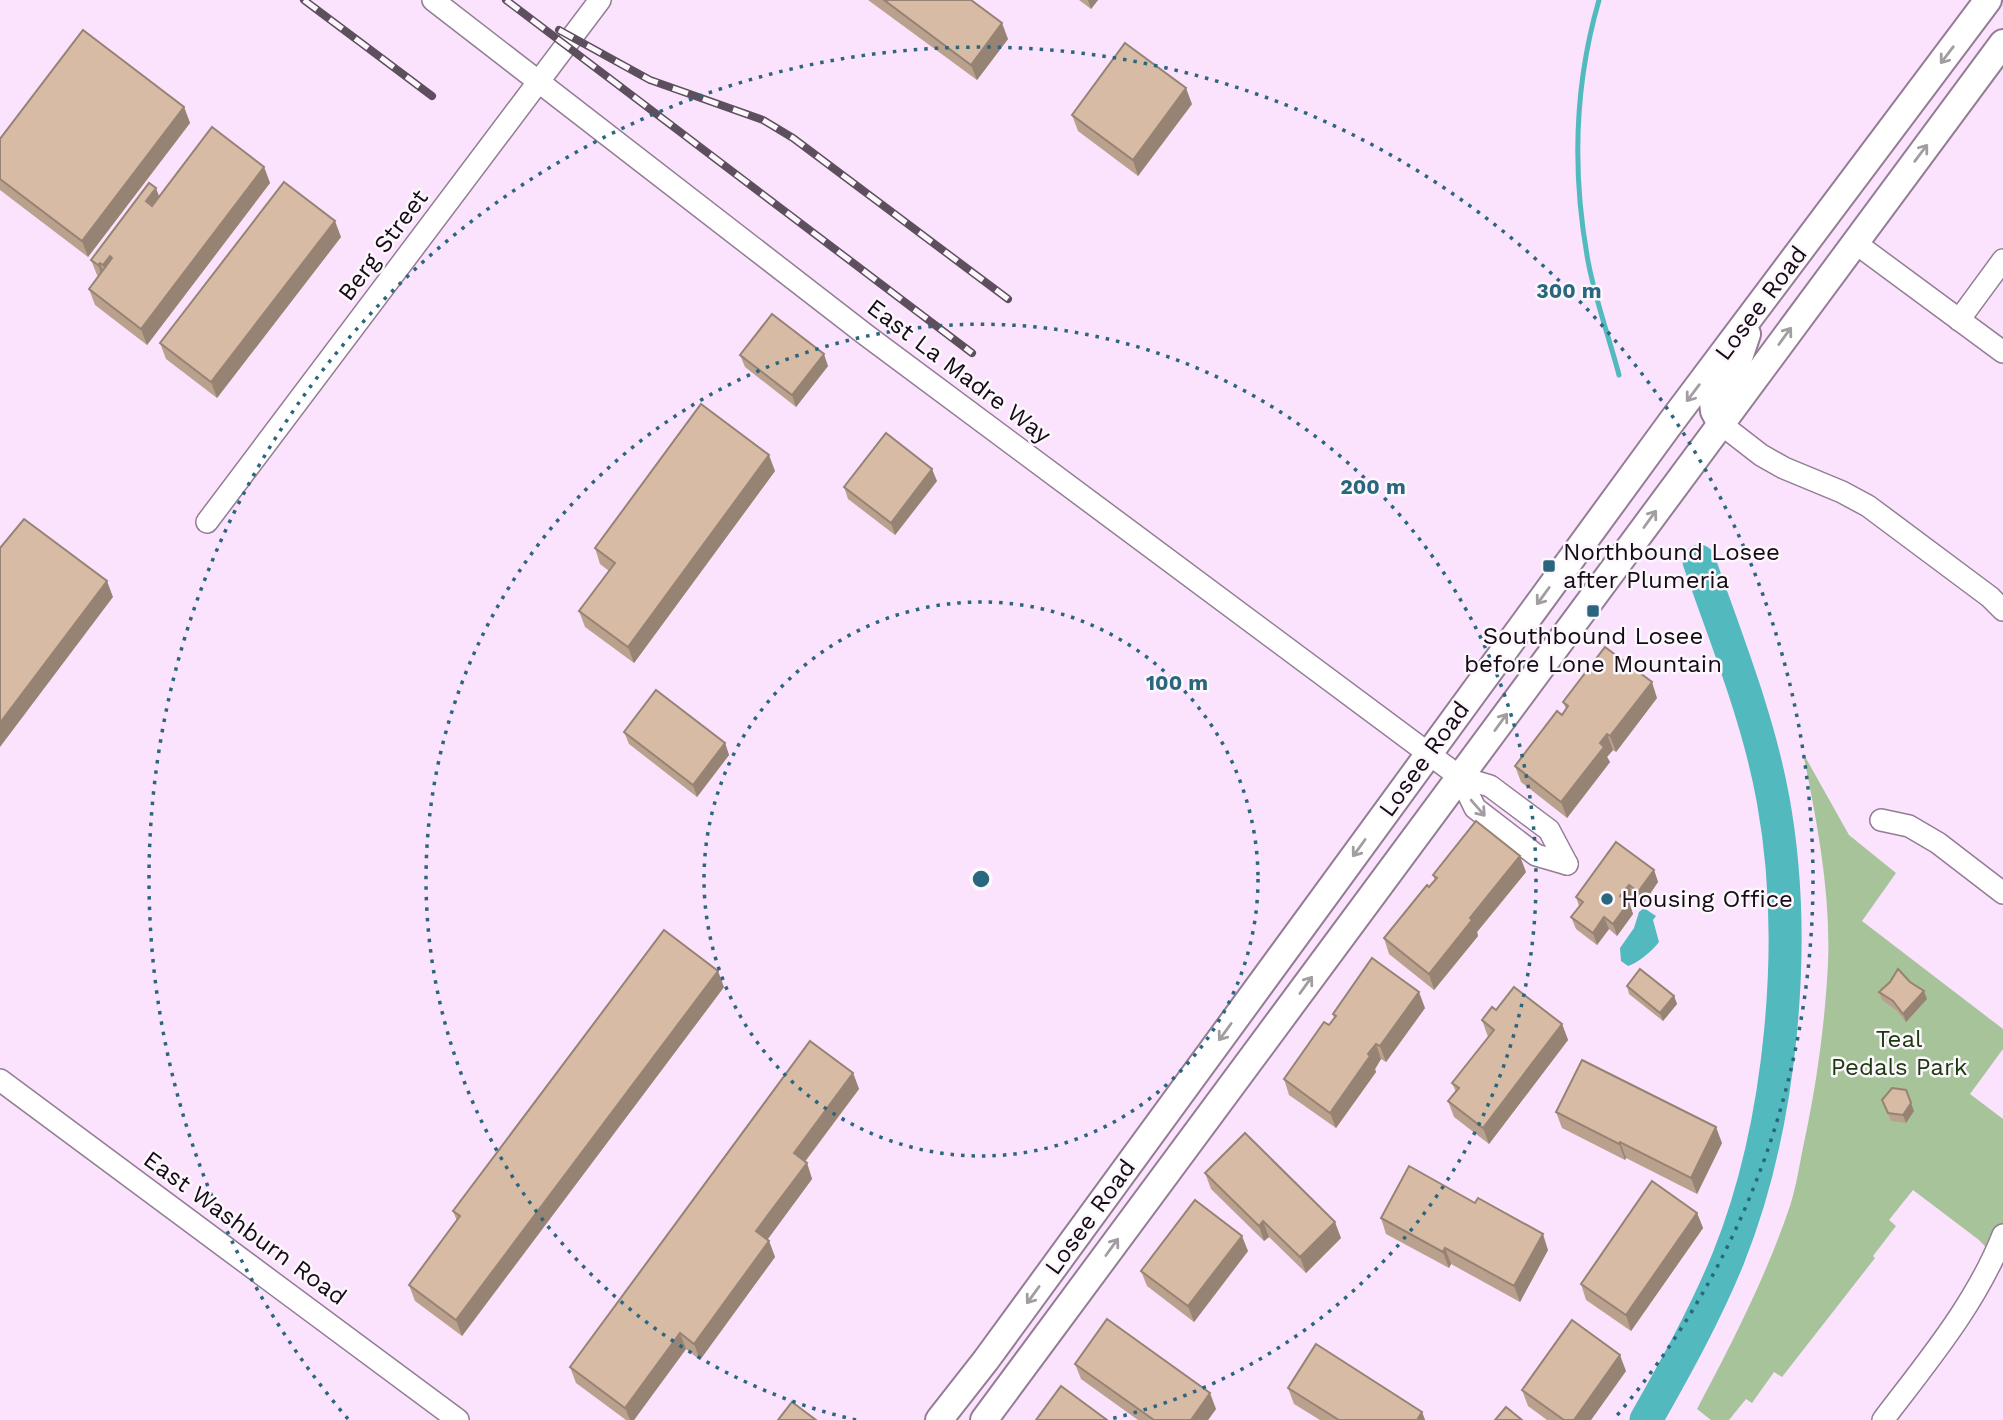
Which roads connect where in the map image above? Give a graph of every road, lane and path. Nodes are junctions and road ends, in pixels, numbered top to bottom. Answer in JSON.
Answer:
{"nodes":[{"id":1,"x":433,"y":0,"type":"edge"},
{"id":2,"x":600,"y":0,"type":"edge"},
{"id":3,"x":1988,"y":0,"type":"edge"},
{"id":4,"x":2003,"y":43,"type":"edge"},
{"id":5,"x":539,"y":81,"type":"junction"},
{"id":6,"x":1854,"y":242,"type":"junction"},
{"id":7,"x":2003,"y":260,"type":"edge"},
{"id":8,"x":1756,"y":309,"type":"junction"},
{"id":9,"x":1959,"y":320,"type":"junction"},
{"id":10,"x":2003,"y":352,"type":"edge"},
{"id":11,"x":1721,"y":424,"type":"junction"},
{"id":12,"x":207,"y":522,"type":"dead end"},
{"id":13,"x":2003,"y":610,"type":"edge"},
{"id":14,"x":1428,"y":753,"type":"junction"},
{"id":15,"x":1460,"y":777,"type":"junction"},
{"id":16,"x":1881,"y":820,"type":"dead end"},
{"id":17,"x":2003,"y":893,"type":"edge"},
{"id":18,"x":0,"y":1080,"type":"edge"},
{"id":19,"x":2003,"y":1236,"type":"edge"},
{"id":20,"x":458,"y":1420,"type":"edge"},
{"id":21,"x":939,"y":1420,"type":"edge"},
{"id":22,"x":984,"y":1420,"type":"edge"},
{"id":23,"x":1883,"y":1420,"type":"edge"}],
"edges":[{"from":1,"to":5,"type":"street","name":"East La Madre Way"},
{"from":2,"to":5,"type":"street","name":"Berg Street"},
{"from":3,"to":8,"type":"main road","name":"Losee Road","one_way":true},
{"from":6,"to":4,"type":"main road","name":"Losee Road","one_way":true},
{"from":5,"to":12,"type":"street","name":"Berg Street"},
{"from":5,"to":14,"type":"street","name":"East La Madre Way"},
{"from":6,"to":9,"type":"street"},
{"from":11,"to":6,"type":"main road","name":"Losee Road","one_way":true},
{"from":7,"to":9,"type":"street"},
{"from":8,"to":11,"type":"main road"},
{"from":8,"to":14,"type":"main road","name":"Losee Road","one_way":true},
{"from":9,"to":10,"type":"street"},
{"from":11,"to":13,"type":"street"},
{"from":15,"to":11,"type":"main road","name":"Losee Road","one_way":true},
{"from":14,"to":15,"type":"street","name":"East La Madre Way"},
{"from":14,"to":21,"type":"main road","name":"Losee Road","one_way":true},
{"from":15,"to":15,"type":"street","name":"East La Madre Way","one_way":true},
{"from":22,"to":15,"type":"main road","name":"Losee Road","one_way":true},
{"from":16,"to":17,"type":"street"},
{"from":18,"to":20,"type":"street","name":"East Washburn Road"},
{"from":19,"to":23,"type":"street"}]}
